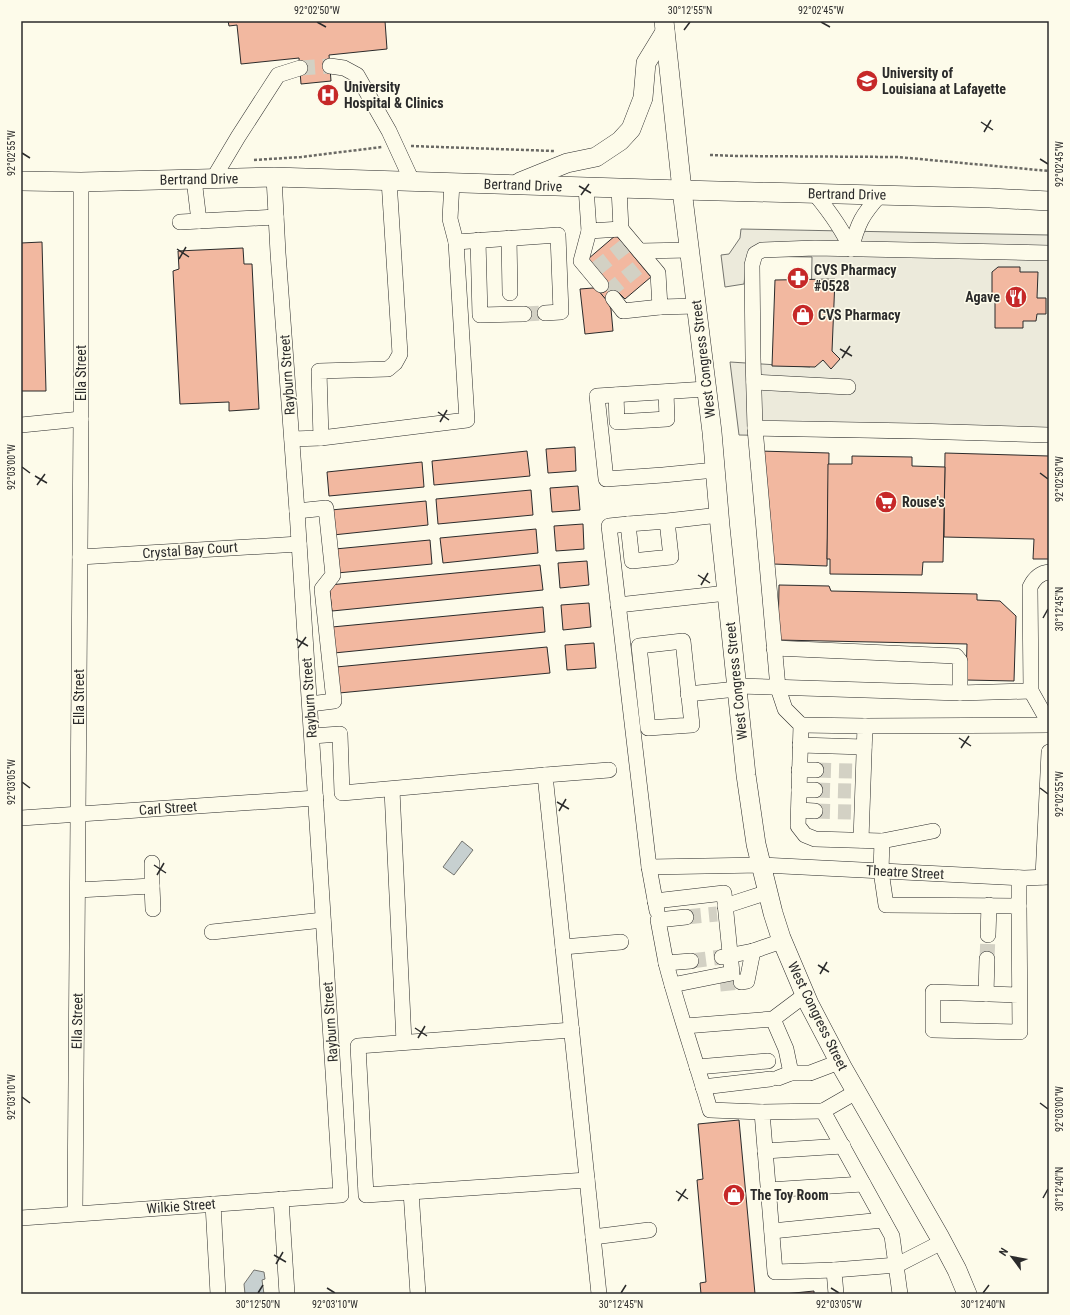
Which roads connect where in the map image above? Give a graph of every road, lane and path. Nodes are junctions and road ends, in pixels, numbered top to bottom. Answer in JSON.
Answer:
{"nodes":[{"id":1,"x":665,"y":26,"type":"edge"},
{"id":2,"x":330,"y":66,"type":"tunnel mouth"},
{"id":3,"x":300,"y":68,"type":"tunnel mouth"},
{"id":4,"x":396,"y":146,"type":"junction"},
{"id":5,"x":555,"y":151,"type":"dead end"},
{"id":6,"x":710,"y":155,"type":"dead end"},
{"id":7,"x":223,"y":162,"type":"junction"},
{"id":8,"x":1049,"y":171,"type":"edge"},
{"id":9,"x":274,"y":177,"type":"junction"},
{"id":10,"x":194,"y":179,"type":"junction"},
{"id":11,"x":213,"y":179,"type":"junction"},
{"id":12,"x":388,"y":180,"type":"junction"},
{"id":13,"x":21,"y":181,"type":"edge"},
{"id":14,"x":412,"y":181,"type":"junction"},
{"id":15,"x":81,"y":182,"type":"junction"},
{"id":16,"x":452,"y":182,"type":"junction"},
{"id":17,"x":512,"y":184,"type":"junction"},
{"id":18,"x":586,"y":187,"type":"junction"},
{"id":19,"x":619,"y":188,"type":"junction"},
{"id":20,"x":682,"y":190,"type":"junction"},
{"id":21,"x":815,"y":194,"type":"junction"},
{"id":22,"x":880,"y":195,"type":"junction"},
{"id":23,"x":1049,"y":201,"type":"edge"},
{"id":24,"x":276,"y":217,"type":"junction"},
{"id":25,"x":199,"y":221,"type":"junction"},
{"id":26,"x":180,"y":222,"type":"dead end"},
{"id":27,"x":621,"y":229,"type":"junction"},
{"id":28,"x":589,"y":231,"type":"junction"},
{"id":29,"x":509,"y":238,"type":"junction"},
{"id":30,"x":478,"y":240,"type":"junction"},
{"id":31,"x":456,"y":242,"type":"junction"},
{"id":32,"x":851,"y":249,"type":"junction"},
{"id":33,"x":690,"y":250,"type":"junction"},
{"id":34,"x":637,"y":253,"type":"junction"},
{"id":35,"x":1049,"y":253,"type":"edge"},
{"id":36,"x":602,"y":285,"type":"dead end"},
{"id":37,"x":510,"y":293,"type":"dead end"},
{"id":38,"x":613,"y":298,"type":"dead end"},
{"id":39,"x":696,"y":306,"type":"junction"},
{"id":40,"x":660,"y":307,"type":"junction"},
{"id":41,"x":545,"y":313,"type":"tunnel mouth"},
{"id":42,"x":524,"y":314,"type":"tunnel mouth"},
{"id":43,"x":754,"y":382,"type":"junction"},
{"id":44,"x":848,"y":387,"type":"dead end"},
{"id":45,"x":706,"y":389,"type":"junction"},
{"id":46,"x":666,"y":392,"type":"junction"},
{"id":47,"x":616,"y":395,"type":"junction"},
{"id":48,"x":81,"y":420,"type":"junction"},
{"id":49,"x":21,"y":425,"type":"edge"},
{"id":50,"x":755,"y":428,"type":"junction"},
{"id":51,"x":1049,"y":435,"type":"edge"},
{"id":52,"x":292,"y":438,"type":"junction"},
{"id":53,"x":321,"y":438,"type":"junction"},
{"id":54,"x":715,"y":470,"type":"junction"},
{"id":55,"x":297,"y":511,"type":"junction"},
{"id":56,"x":719,"y":515,"type":"junction"},
{"id":57,"x":667,"y":521,"type":"junction"},
{"id":58,"x":628,"y":524,"type":"junction"},
{"id":59,"x":299,"y":544,"type":"junction"},
{"id":60,"x":80,"y":557,"type":"junction"},
{"id":61,"x":1049,"y":572,"type":"edge"},
{"id":62,"x":322,"y":589,"type":"junction"},
{"id":63,"x":302,"y":591,"type":"junction"},
{"id":64,"x":727,"y":592,"type":"junction"},
{"id":65,"x":618,"y":605,"type":"junction"},
{"id":66,"x":774,"y":648,"type":"junction"},
{"id":67,"x":737,"y":688,"type":"junction"},
{"id":68,"x":778,"y":688,"type":"junction"},
{"id":69,"x":1031,"y":692,"type":"junction"},
{"id":70,"x":960,"y":693,"type":"junction"},
{"id":71,"x":688,"y":694,"type":"junction"},
{"id":72,"x":310,"y":704,"type":"junction"},
{"id":73,"x":1049,"y":724,"type":"edge"},
{"id":74,"x":801,"y":725,"type":"junction"},
{"id":75,"x":865,"y":726,"type":"junction"},
{"id":76,"x":312,"y":736,"type":"junction"},
{"id":77,"x":800,"y":745,"type":"junction"},
{"id":78,"x":864,"y":747,"type":"junction"},
{"id":79,"x":1049,"y":752,"type":"edge"},
{"id":80,"x":609,"y":770,"type":"dead end"},
{"id":81,"x":800,"y":770,"type":"junction"},
{"id":82,"x":816,"y":770,"type":"tunnel mouth"},
{"id":83,"x":545,"y":775,"type":"junction"},
{"id":84,"x":392,"y":790,"type":"junction"},
{"id":85,"x":799,"y":790,"type":"junction"},
{"id":86,"x":815,"y":790,"type":"tunnel mouth"},
{"id":87,"x":316,"y":798,"type":"junction"},
{"id":88,"x":798,"y":810,"type":"junction"},
{"id":89,"x":814,"y":811,"type":"tunnel mouth"},
{"id":90,"x":79,"y":814,"type":"junction"},
{"id":91,"x":21,"y":818,"type":"edge"},
{"id":92,"x":933,"y":831,"type":"dead end"},
{"id":93,"x":861,"y":840,"type":"junction"},
{"id":94,"x":882,"y":841,"type":"junction"},
{"id":95,"x":152,"y":863,"type":"dead end"},
{"id":96,"x":761,"y":865,"type":"junction"},
{"id":97,"x":649,"y":867,"type":"junction"},
{"id":98,"x":881,"y":871,"type":"junction"},
{"id":99,"x":1046,"y":877,"type":"edge"},
{"id":100,"x":1019,"y":878,"type":"junction"},
{"id":101,"x":152,"y":886,"type":"junction"},
{"id":102,"x":78,"y":890,"type":"junction"},
{"id":103,"x":768,"y":892,"type":"junction"},
{"id":104,"x":655,"y":901,"type":"junction"},
{"id":105,"x":989,"y":905,"type":"junction"},
{"id":106,"x":1019,"y":906,"type":"junction"},
{"id":107,"x":153,"y":909,"type":"dead end"},
{"id":108,"x":723,"y":911,"type":"junction"},
{"id":109,"x":686,"y":917,"type":"tunnel mouth"},
{"id":110,"x":323,"y":920,"type":"junction"},
{"id":111,"x":658,"y":920,"type":"junction"},
{"id":112,"x":212,"y":932,"type":"dead end"},
{"id":113,"x":988,"y":935,"type":"tunnel mouth"},
{"id":114,"x":782,"y":941,"type":"junction"},
{"id":115,"x":621,"y":942,"type":"dead end"},
{"id":116,"x":563,"y":947,"type":"junction"},
{"id":117,"x":753,"y":951,"type":"junction"},
{"id":118,"x":726,"y":956,"type":"junction"},
{"id":119,"x":988,"y":959,"type":"tunnel mouth"},
{"id":120,"x":691,"y":961,"type":"tunnel mouth"},
{"id":121,"x":666,"y":963,"type":"junction"},
{"id":122,"x":702,"y":979,"type":"junction"},
{"id":123,"x":741,"y":982,"type":"dead end"},
{"id":124,"x":720,"y":984,"type":"tunnel mouth"},
{"id":125,"x":672,"y":985,"type":"junction"},
{"id":126,"x":986,"y":994,"type":"junction"},
{"id":127,"x":805,"y":995,"type":"junction"},
{"id":128,"x":1020,"y":995,"type":"junction"},
{"id":129,"x":773,"y":1019,"type":"junction"},
{"id":130,"x":685,"y":1026,"type":"junction"},
{"id":131,"x":572,"y":1030,"type":"junction"},
{"id":132,"x":404,"y":1042,"type":"junction"},
{"id":133,"x":358,"y":1046,"type":"junction"},
{"id":134,"x":331,"y":1047,"type":"junction"},
{"id":135,"x":839,"y":1062,"type":"junction"},
{"id":136,"x":697,"y":1067,"type":"junction"},
{"id":137,"x":779,"y":1069,"type":"junction"},
{"id":138,"x":703,"y":1087,"type":"junction"},
{"id":139,"x":856,"y":1092,"type":"junction"},
{"id":140,"x":823,"y":1111,"type":"junction"},
{"id":141,"x":762,"y":1112,"type":"junction"},
{"id":142,"x":362,"y":1130,"type":"junction"},
{"id":143,"x":337,"y":1132,"type":"junction"},
{"id":144,"x":842,"y":1146,"type":"junction"},
{"id":145,"x":765,"y":1151,"type":"junction"},
{"id":146,"x":587,"y":1180,"type":"junction"},
{"id":147,"x":863,"y":1184,"type":"junction"},
{"id":148,"x":768,"y":1190,"type":"junction"},
{"id":149,"x":411,"y":1192,"type":"junction"},
{"id":150,"x":341,"y":1195,"type":"joint"},
{"id":151,"x":281,"y":1199,"type":"junction"},
{"id":152,"x":213,"y":1204,"type":"junction"},
{"id":153,"x":75,"y":1213,"type":"junction"},
{"id":154,"x":21,"y":1218,"type":"edge"},
{"id":155,"x":883,"y":1220,"type":"junction"},
{"id":156,"x":649,"y":1230,"type":"dead end"},
{"id":157,"x":772,"y":1231,"type":"junction"},
{"id":158,"x":593,"y":1237,"type":"junction"},
{"id":159,"x":942,"y":1242,"type":"junction"},
{"id":160,"x":896,"y":1265,"type":"junction"},
{"id":161,"x":834,"y":1270,"type":"junction"},
{"id":162,"x":218,"y":1294,"type":"edge"},
{"id":163,"x":287,"y":1294,"type":"edge"},
{"id":164,"x":418,"y":1294,"type":"edge"},
{"id":165,"x":599,"y":1294,"type":"edge"},
{"id":166,"x":836,"y":1294,"type":"edge"},
{"id":167,"x":900,"y":1294,"type":"edge"},
{"id":168,"x":967,"y":1294,"type":"edge"}],
"edges":[{"from":1,"to":17,"type":"main road"},
{"from":1,"to":20,"type":"main road","name":"West Congress Street"},
{"from":2,"to":4,"type":"street"},
{"from":3,"to":7,"type":"street"},
{"from":4,"to":5,"type":"path"},
{"from":4,"to":7,"type":"path"},
{"from":4,"to":14,"type":"street"},
{"from":6,"to":8,"type":"path"},
{"from":7,"to":11,"type":"street"},
{"from":9,"to":11,"type":"main road","name":"Bertrand Drive"},
{"from":9,"to":12,"type":"main road","name":"Bertrand Drive"},
{"from":9,"to":24,"type":"street","name":"Rayburn Street"},
{"from":10,"to":11,"type":"main road","name":"Bertrand Drive"},
{"from":10,"to":15,"type":"main road","name":"Bertrand Drive"},
{"from":10,"to":25,"type":"street"},
{"from":12,"to":14,"type":"main road","name":"Bertrand Drive"},
{"from":12,"to":53,"type":"street"},
{"from":13,"to":15,"type":"main road","name":"Bertrand Drive"},
{"from":14,"to":16,"type":"main road","name":"Bertrand Drive"},
{"from":15,"to":48,"type":"street","name":"Ella Street"},
{"from":16,"to":17,"type":"main road","name":"Bertrand Drive"},
{"from":16,"to":31,"type":"street"},
{"from":17,"to":18,"type":"main road","name":"Bertrand Drive"},
{"from":18,"to":19,"type":"main road","name":"Bertrand Drive"},
{"from":18,"to":28,"type":"street"},
{"from":19,"to":20,"type":"main road","name":"Bertrand Drive"},
{"from":19,"to":27,"type":"street"},
{"from":20,"to":21,"type":"main road","name":"Bertrand Drive"},
{"from":20,"to":33,"type":"main road","name":"West Congress Street"},
{"from":21,"to":22,"type":"main road","name":"Bertrand Drive"},
{"from":21,"to":32,"type":"street"},
{"from":22,"to":23,"type":"main road","name":"Bertrand Drive"},
{"from":22,"to":32,"type":"street"},
{"from":24,"to":25,"type":"street"},
{"from":24,"to":52,"type":"street","name":"Rayburn Street"},
{"from":25,"to":26,"type":"street"},
{"from":27,"to":28,"type":"street"},
{"from":27,"to":34,"type":"street"},
{"from":28,"to":36,"type":"street"},
{"from":29,"to":30,"type":"street"},
{"from":29,"to":37,"type":"street"},
{"from":29,"to":41,"type":"street"},
{"from":30,"to":31,"type":"street"},
{"from":30,"to":42,"type":"street"},
{"from":31,"to":53,"type":"street"},
{"from":32,"to":35,"type":"street"},
{"from":32,"to":43,"type":"street"},
{"from":33,"to":34,"type":"street"},
{"from":33,"to":39,"type":"main road","name":"West Congress Street"},
{"from":34,"to":40,"type":"street"},
{"from":38,"to":40,"type":"street"},
{"from":39,"to":40,"type":"street"},
{"from":39,"to":45,"type":"main road","name":"West Congress Street"},
{"from":43,"to":44,"type":"street"},
{"from":43,"to":50,"type":"street"},
{"from":45,"to":46,"type":"street"},
{"from":45,"to":54,"type":"main road","name":"West Congress Street"},
{"from":46,"to":47,"type":"street"},
{"from":46,"to":47,"type":"street"},
{"from":47,"to":54,"type":"street"},
{"from":48,"to":49,"type":"street"},
{"from":48,"to":60,"type":"street","name":"Ella Street"},
{"from":50,"to":51,"type":"street"},
{"from":50,"to":66,"type":"street"},
{"from":52,"to":53,"type":"street"},
{"from":52,"to":55,"type":"street","name":"Rayburn Street"},
{"from":54,"to":56,"type":"main road","name":"West Congress Street"},
{"from":55,"to":59,"type":"street","name":"Rayburn Street"},
{"from":55,"to":62,"type":"street"},
{"from":56,"to":57,"type":"street"},
{"from":56,"to":64,"type":"main road","name":"West Congress Street"},
{"from":57,"to":58,"type":"street"},
{"from":57,"to":58,"type":"street"},
{"from":58,"to":65,"type":"street"},
{"from":59,"to":60,"type":"street","name":"Crystal Bay Court"},
{"from":59,"to":63,"type":"street","name":"Rayburn Street"},
{"from":60,"to":90,"type":"street","name":"Ella Street"},
{"from":61,"to":69,"type":"street"},
{"from":62,"to":63,"type":"street"},
{"from":62,"to":72,"type":"street"},
{"from":63,"to":72,"type":"street","name":"Rayburn Street"},
{"from":64,"to":65,"type":"street"},
{"from":64,"to":67,"type":"main road","name":"West Congress Street"},
{"from":65,"to":97,"type":"street"},
{"from":66,"to":68,"type":"street"},
{"from":66,"to":70,"type":"street"},
{"from":67,"to":68,"type":"street"},
{"from":67,"to":71,"type":"street"},
{"from":67,"to":96,"type":"main road","name":"West Congress Street"},
{"from":68,"to":70,"type":"street"},
{"from":68,"to":74,"type":"street"},
{"from":69,"to":70,"type":"street"},
{"from":69,"to":73,"type":"street"},
{"from":71,"to":71,"type":"street"},
{"from":72,"to":76,"type":"street","name":"Rayburn Street"},
{"from":73,"to":75,"type":"street"},
{"from":74,"to":75,"type":"street"},
{"from":74,"to":77,"type":"street"},
{"from":75,"to":78,"type":"street"},
{"from":76,"to":84,"type":"street"},
{"from":76,"to":87,"type":"street","name":"Rayburn Street"},
{"from":77,"to":78,"type":"street"},
{"from":77,"to":81,"type":"street"},
{"from":78,"to":93,"type":"street"},
{"from":79,"to":99,"type":"street"},
{"from":80,"to":83,"type":"street"},
{"from":81,"to":82,"type":"street"},
{"from":81,"to":85,"type":"street"},
{"from":83,"to":84,"type":"street"},
{"from":83,"to":116,"type":"street"},
{"from":84,"to":132,"type":"street"},
{"from":85,"to":86,"type":"street"},
{"from":85,"to":88,"type":"street"},
{"from":87,"to":90,"type":"street","name":"Carl Street"},
{"from":87,"to":110,"type":"street","name":"Rayburn Street"},
{"from":88,"to":89,"type":"street"},
{"from":88,"to":93,"type":"street"},
{"from":90,"to":91,"type":"street","name":"Carl Street"},
{"from":90,"to":102,"type":"street","name":"Ella Street"},
{"from":92,"to":94,"type":"street"},
{"from":93,"to":94,"type":"street"},
{"from":94,"to":98,"type":"street"},
{"from":95,"to":101,"type":"street"},
{"from":96,"to":97,"type":"street","name":"Theatre Street"},
{"from":96,"to":98,"type":"street","name":"Theatre Street"},
{"from":96,"to":103,"type":"main road","name":"West Congress Street"},
{"from":97,"to":104,"type":"street"},
{"from":98,"to":100,"type":"street","name":"Theatre Street"},
{"from":98,"to":105,"type":"street"},
{"from":99,"to":100,"type":"street","name":"Theatre Street"},
{"from":100,"to":106,"type":"street"},
{"from":101,"to":102,"type":"street"},
{"from":101,"to":107,"type":"street"},
{"from":102,"to":153,"type":"street","name":"Ella Street"},
{"from":103,"to":108,"type":"street"},
{"from":103,"to":114,"type":"main road","name":"West Congress Street"},
{"from":104,"to":108,"type":"street"},
{"from":104,"to":111,"type":"street"},
{"from":105,"to":106,"type":"street"},
{"from":105,"to":113,"type":"street"},
{"from":106,"to":128,"type":"street"},
{"from":108,"to":118,"type":"street"},
{"from":109,"to":111,"type":"street"},
{"from":110,"to":112,"type":"street"},
{"from":110,"to":134,"type":"street","name":"Rayburn Street"},
{"from":111,"to":121,"type":"street"},
{"from":114,"to":117,"type":"street"},
{"from":114,"to":127,"type":"main road","name":"West Congress Street"},
{"from":115,"to":116,"type":"street"},
{"from":116,"to":131,"type":"street"},
{"from":117,"to":118,"type":"street"},
{"from":117,"to":123,"type":"street"},
{"from":118,"to":122,"type":"street"},
{"from":119,"to":126,"type":"street"},
{"from":120,"to":121,"type":"street"},
{"from":121,"to":125,"type":"street"},
{"from":122,"to":124,"type":"street"},
{"from":122,"to":125,"type":"street"},
{"from":125,"to":130,"type":"street"},
{"from":126,"to":128,"type":"street"},
{"from":126,"to":128,"type":"street"},
{"from":127,"to":129,"type":"street"},
{"from":127,"to":135,"type":"main road","name":"West Congress Street"},
{"from":129,"to":130,"type":"street"},
{"from":129,"to":137,"type":"street"},
{"from":130,"to":136,"type":"street"},
{"from":131,"to":132,"type":"street"},
{"from":131,"to":146,"type":"street"},
{"from":132,"to":133,"type":"street"},
{"from":133,"to":134,"type":"street"},
{"from":133,"to":142,"type":"street"},
{"from":134,"to":143,"type":"street","name":"Rayburn Street"},
{"from":135,"to":137,"type":"street"},
{"from":135,"to":139,"type":"main road","name":"West Congress Street"},
{"from":136,"to":137,"type":"street"},
{"from":136,"to":138,"type":"street"},
{"from":137,"to":138,"type":"street"},
{"from":138,"to":141,"type":"street"},
{"from":139,"to":140,"type":"street"},
{"from":139,"to":159,"type":"main road","name":"West Congress Street"},
{"from":140,"to":141,"type":"street"},
{"from":140,"to":144,"type":"street"},
{"from":141,"to":145,"type":"street"},
{"from":142,"to":143,"type":"street"},
{"from":142,"to":149,"type":"street"},
{"from":143,"to":150,"type":"street","name":"Rayburn Street"},
{"from":144,"to":145,"type":"street"},
{"from":144,"to":147,"type":"street"},
{"from":145,"to":148,"type":"street"},
{"from":146,"to":149,"type":"street"},
{"from":146,"to":158,"type":"street"},
{"from":147,"to":148,"type":"street"},
{"from":147,"to":155,"type":"street"},
{"from":148,"to":157,"type":"street"},
{"from":149,"to":164,"type":"street"},
{"from":150,"to":151,"type":"street","name":"Wilkie Street"},
{"from":151,"to":152,"type":"street","name":"Wilkie Street"},
{"from":151,"to":163,"type":"street"},
{"from":152,"to":153,"type":"street","name":"Wilkie Street"},
{"from":152,"to":162,"type":"street"},
{"from":153,"to":154,"type":"street","name":"Wilkie Street"},
{"from":155,"to":157,"type":"street"},
{"from":155,"to":160,"type":"street"},
{"from":156,"to":158,"type":"street"},
{"from":157,"to":161,"type":"street"},
{"from":158,"to":165,"type":"street"},
{"from":159,"to":160,"type":"street"},
{"from":159,"to":168,"type":"main road","name":"West Congress Street"},
{"from":160,"to":161,"type":"street"},
{"from":160,"to":167,"type":"street"},
{"from":161,"to":166,"type":"street"}]}
